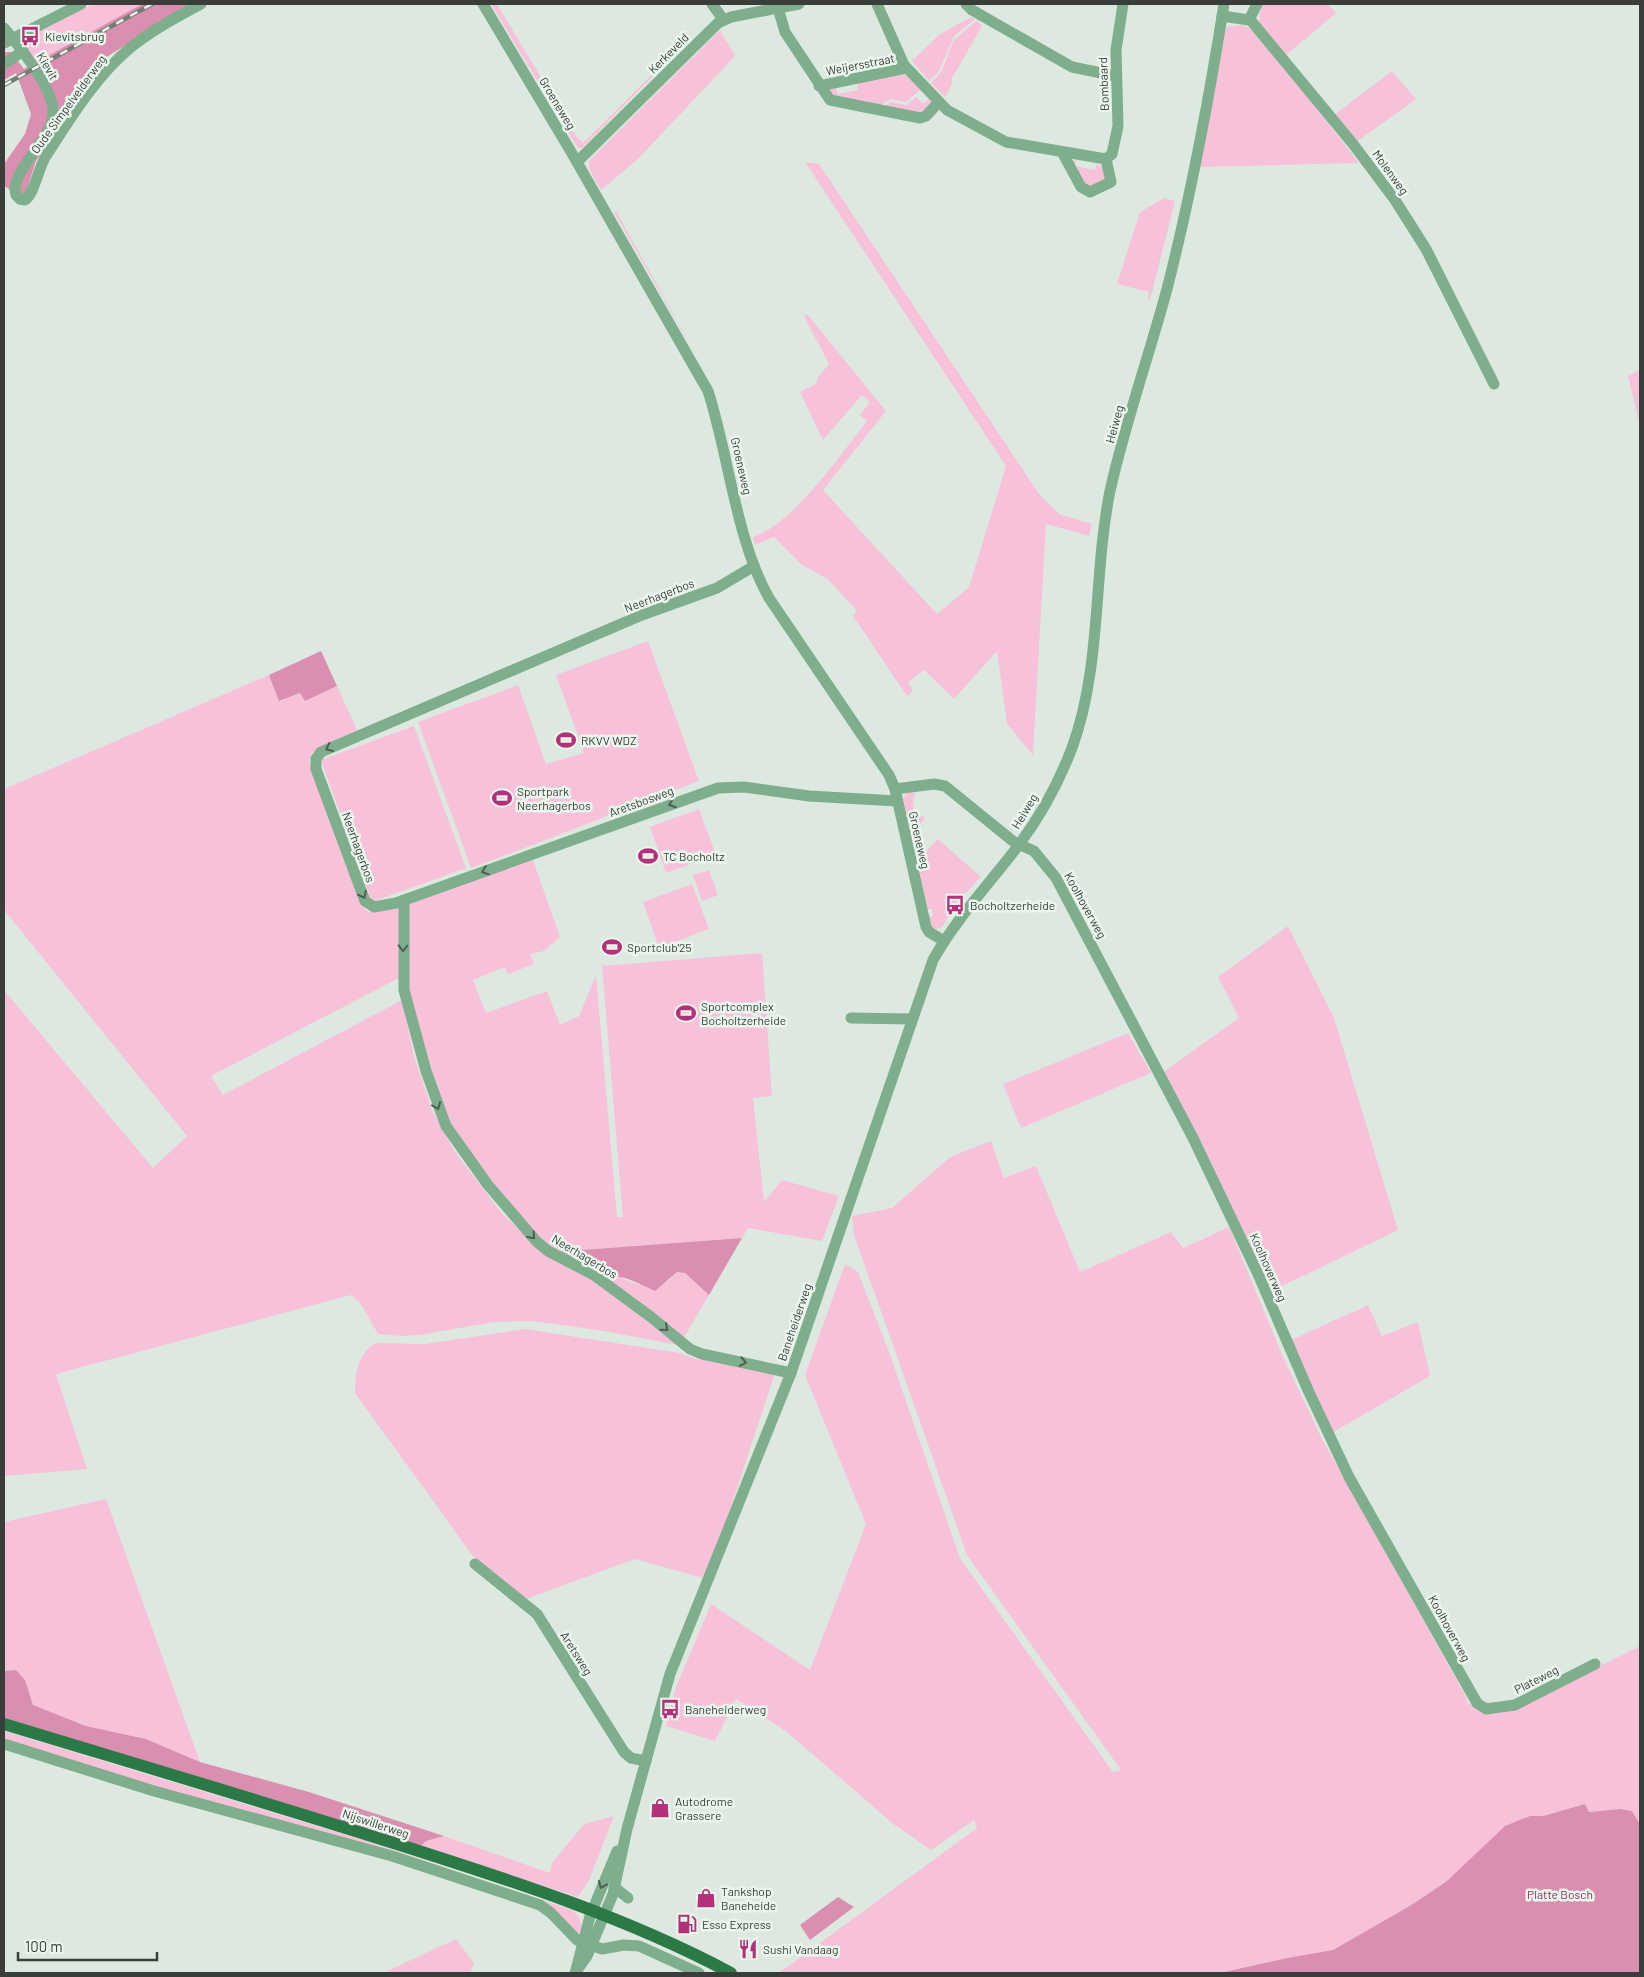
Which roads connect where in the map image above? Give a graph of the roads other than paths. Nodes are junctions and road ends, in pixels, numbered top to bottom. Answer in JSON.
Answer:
{"nodes":[{"id":1,"x":81,"y":4,"type":"edge"},
{"id":2,"x":201,"y":4,"type":"edge"},
{"id":3,"x":483,"y":4,"type":"edge"},
{"id":4,"x":712,"y":4,"type":"edge"},
{"id":5,"x":798,"y":4,"type":"edge"},
{"id":6,"x":877,"y":4,"type":"edge"},
{"id":7,"x":966,"y":4,"type":"edge"},
{"id":8,"x":1124,"y":4,"type":"edge"},
{"id":9,"x":1224,"y":4,"type":"edge"},
{"id":10,"x":1256,"y":4,"type":"edge"},
{"id":11,"x":778,"y":8,"type":"junction"},
{"id":12,"x":1222,"y":16,"type":"junction"},
{"id":13,"x":722,"y":19,"type":"junction"},
{"id":14,"x":1249,"y":20,"type":"junction"},
{"id":15,"x":4,"y":28,"type":"edge"},
{"id":16,"x":4,"y":43,"type":"edge"},
{"id":17,"x":23,"y":52,"type":"junction"},
{"id":18,"x":4,"y":64,"type":"edge"},
{"id":19,"x":906,"y":68,"type":"junction"},
{"id":20,"x":1116,"y":76,"type":"junction"},
{"id":21,"x":819,"y":86,"type":"junction"},
{"id":22,"x":938,"y":103,"type":"junction"},
{"id":23,"x":1062,"y":152,"type":"junction"},
{"id":24,"x":1106,"y":159,"type":"junction"},
{"id":25,"x":577,"y":162,"type":"junction"},
{"id":26,"x":23,"y":200,"type":"joint"},
{"id":27,"x":1494,"y":384,"type":"dead end"},
{"id":28,"x":754,"y":566,"type":"junction"},
{"id":29,"x":895,"y":789,"type":"junction"},
{"id":30,"x":897,"y":801,"type":"junction"},
{"id":31,"x":1019,"y":844,"type":"junction"},
{"id":32,"x":404,"y":900,"type":"junction"},
{"id":33,"x":944,"y":941,"type":"junction"},
{"id":34,"x":851,"y":1018,"type":"dead end"},
{"id":35,"x":912,"y":1019,"type":"junction"},
{"id":36,"x":791,"y":1373,"type":"junction"},
{"id":37,"x":475,"y":1564,"type":"dead end"},
{"id":38,"x":1595,"y":1664,"type":"dead end"},
{"id":39,"x":1486,"y":1709,"type":"joint"},
{"id":40,"x":4,"y":1724,"type":"edge"},
{"id":41,"x":4,"y":1744,"type":"edge"},
{"id":42,"x":646,"y":1761,"type":"junction"},
{"id":43,"x":627,"y":1829,"type":"junction"},
{"id":44,"x":614,"y":1888,"type":"junction"},
{"id":45,"x":628,"y":1898,"type":"dead end"},
{"id":46,"x":592,"y":1910,"type":"junction"},
{"id":47,"x":606,"y":1916,"type":"junction"},
{"id":48,"x":587,"y":1944,"type":"junction"},
{"id":49,"x":575,"y":1973,"type":"edge"},
{"id":50,"x":699,"y":1973,"type":"edge"},
{"id":51,"x":731,"y":1973,"type":"edge"}],
"edges":[{"from":1,"to":16,"type":"street"},
{"from":2,"to":26,"type":"street","name":"Oude Simpelvelderweg"},
{"from":3,"to":25,"type":"street","name":"Groeneweg"},
{"from":4,"to":13,"type":"street"},
{"from":5,"to":11,"type":"street"},
{"from":6,"to":19,"type":"street"},
{"from":7,"to":20,"type":"street"},
{"from":8,"to":20,"type":"street","name":"Bombaard"},
{"from":9,"to":12,"type":"street","name":"Heiweg"},
{"from":10,"to":14,"type":"street"},
{"from":11,"to":13,"type":"street"},
{"from":11,"to":21,"type":"street"},
{"from":12,"to":14,"type":"street"},
{"from":12,"to":31,"type":"street","name":"Heiweg"},
{"from":13,"to":25,"type":"street","name":"Kerkeveld"},
{"from":14,"to":27,"type":"street","name":"Molenweg"},
{"from":15,"to":17,"type":"street","name":"Kievit"},
{"from":17,"to":18,"type":"street"},
{"from":17,"to":26,"type":"street","name":"Kievit"},
{"from":19,"to":21,"type":"street","name":"Weijersstraat"},
{"from":19,"to":22,"type":"street"},
{"from":20,"to":24,"type":"street","name":"Bombaard"},
{"from":21,"to":22,"type":"street"},
{"from":22,"to":23,"type":"street"},
{"from":23,"to":24,"type":"street"},
{"from":23,"to":24,"type":"street"},
{"from":25,"to":28,"type":"street","name":"Groeneweg"},
{"from":28,"to":29,"type":"street","name":"Groeneweg"},
{"from":28,"to":32,"type":"street","name":"Neerhagerbos","one_way":true},
{"from":29,"to":30,"type":"street","name":"Groeneweg"},
{"from":29,"to":31,"type":"street","name":"Koolhoverweg"},
{"from":30,"to":32,"type":"street","name":"Aretsbosweg","one_way":true},
{"from":30,"to":33,"type":"street","name":"Groeneweg"},
{"from":31,"to":33,"type":"street","name":"Baneheiderweg"},
{"from":31,"to":39,"type":"street","name":"Koolhoverweg"},
{"from":32,"to":36,"type":"street","name":"Neerhagerbos","one_way":true},
{"from":33,"to":35,"type":"street","name":"Baneheiderweg"},
{"from":34,"to":35,"type":"street"},
{"from":35,"to":36,"type":"street","name":"Baneheiderweg"},
{"from":36,"to":42,"type":"street","name":"Baneheiderweg"},
{"from":37,"to":42,"type":"street","name":"Aretsweg"},
{"from":38,"to":39,"type":"street","name":"Plateweg"},
{"from":40,"to":46,"type":"main road","name":"Nijswillerweg"},
{"from":41,"to":48,"type":"street"},
{"from":42,"to":43,"type":"street","name":"Baneheiderweg"},
{"from":43,"to":44,"type":"street","name":"Baneheiderweg"},
{"from":43,"to":46,"type":"street","name":"Baneheiderweg","one_way":true},
{"from":44,"to":45,"type":"street"},
{"from":44,"to":47,"type":"street","name":"Baneheiderweg"},
{"from":46,"to":47,"type":"main road","name":"Nijswillerweg"},
{"from":46,"to":48,"type":"street","name":"Baneheiderweg"},
{"from":47,"to":48,"type":"street","name":"Baneheiderweg"},
{"from":47,"to":51,"type":"main road","name":"Nijswillerweg"},
{"from":48,"to":49,"type":"street"},
{"from":48,"to":50,"type":"street"}]}
